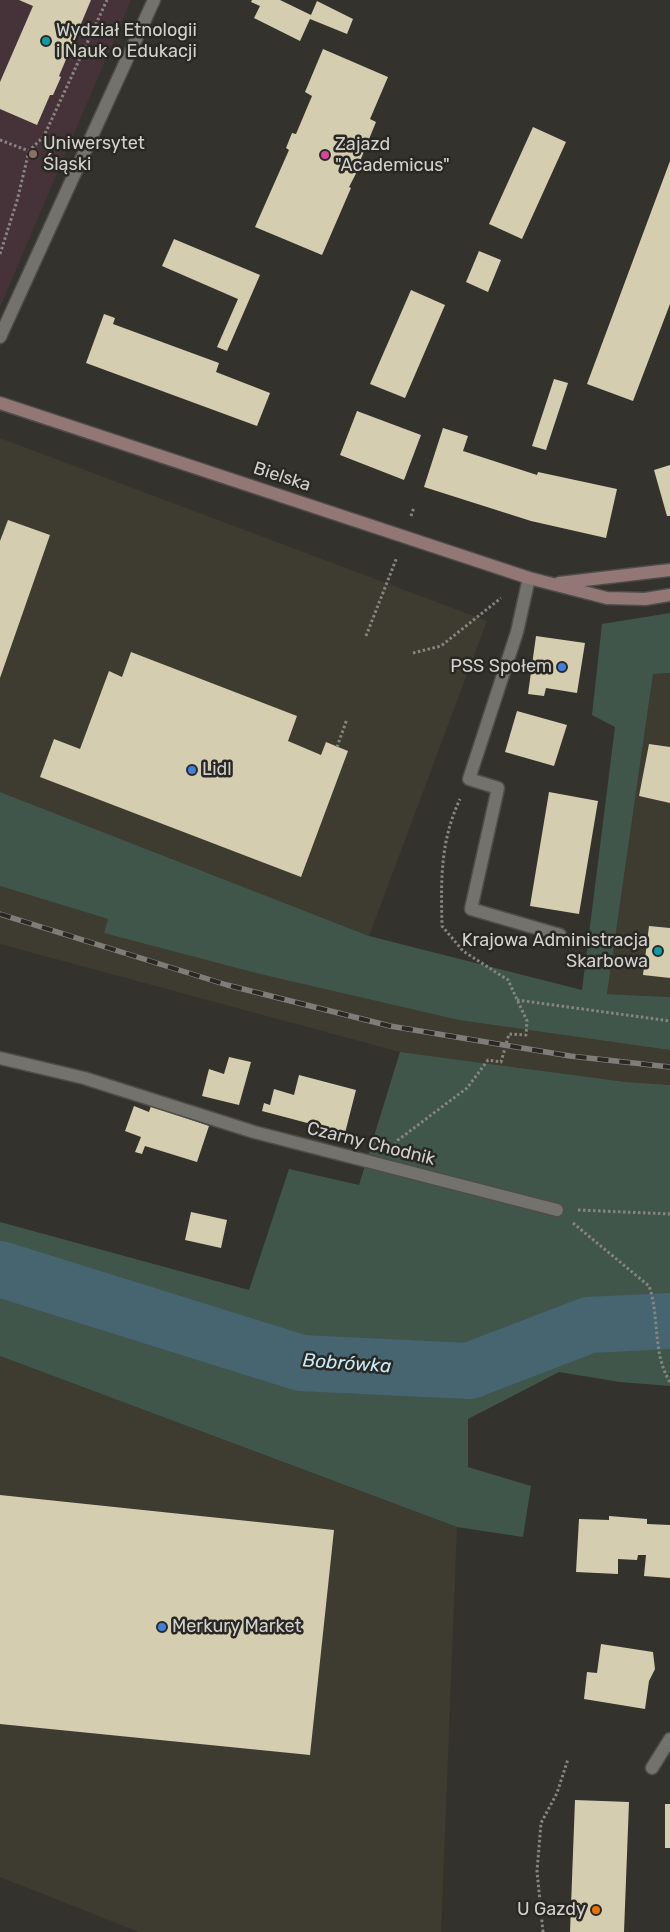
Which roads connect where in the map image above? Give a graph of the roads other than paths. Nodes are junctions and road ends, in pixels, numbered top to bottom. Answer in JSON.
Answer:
{"nodes":[{"id":1,"x":154,"y":0,"type":"edge"},
{"id":2,"x":0,"y":337,"type":"edge"},
{"id":3,"x":0,"y":403,"type":"edge"},
{"id":4,"x":670,"y":570,"type":"edge"},
{"id":5,"x":529,"y":578,"type":"junction"},
{"id":6,"x":554,"y":583,"type":"junction"},
{"id":7,"x":670,"y":595,"type":"edge"},
{"id":8,"x":560,"y":934,"type":"dead end"},
{"id":9,"x":0,"y":1058,"type":"edge"},
{"id":10,"x":557,"y":1210,"type":"road end"},
{"id":11,"x":670,"y":1739,"type":"edge"},
{"id":12,"x":652,"y":1768,"type":"dead end"}],
"edges":[{"from":1,"to":2,"type":"street"},
{"from":3,"to":5,"type":"street","name":"Bielska"},
{"from":4,"to":6,"type":"street","name":"Bielska"},
{"from":5,"to":6,"type":"street","name":"Bielska"},
{"from":5,"to":8,"type":"street"},
{"from":6,"to":7,"type":"street","name":"Bielska"},
{"from":9,"to":10,"type":"street","name":"Czarny Chodnik"},
{"from":11,"to":12,"type":"street"}]}
